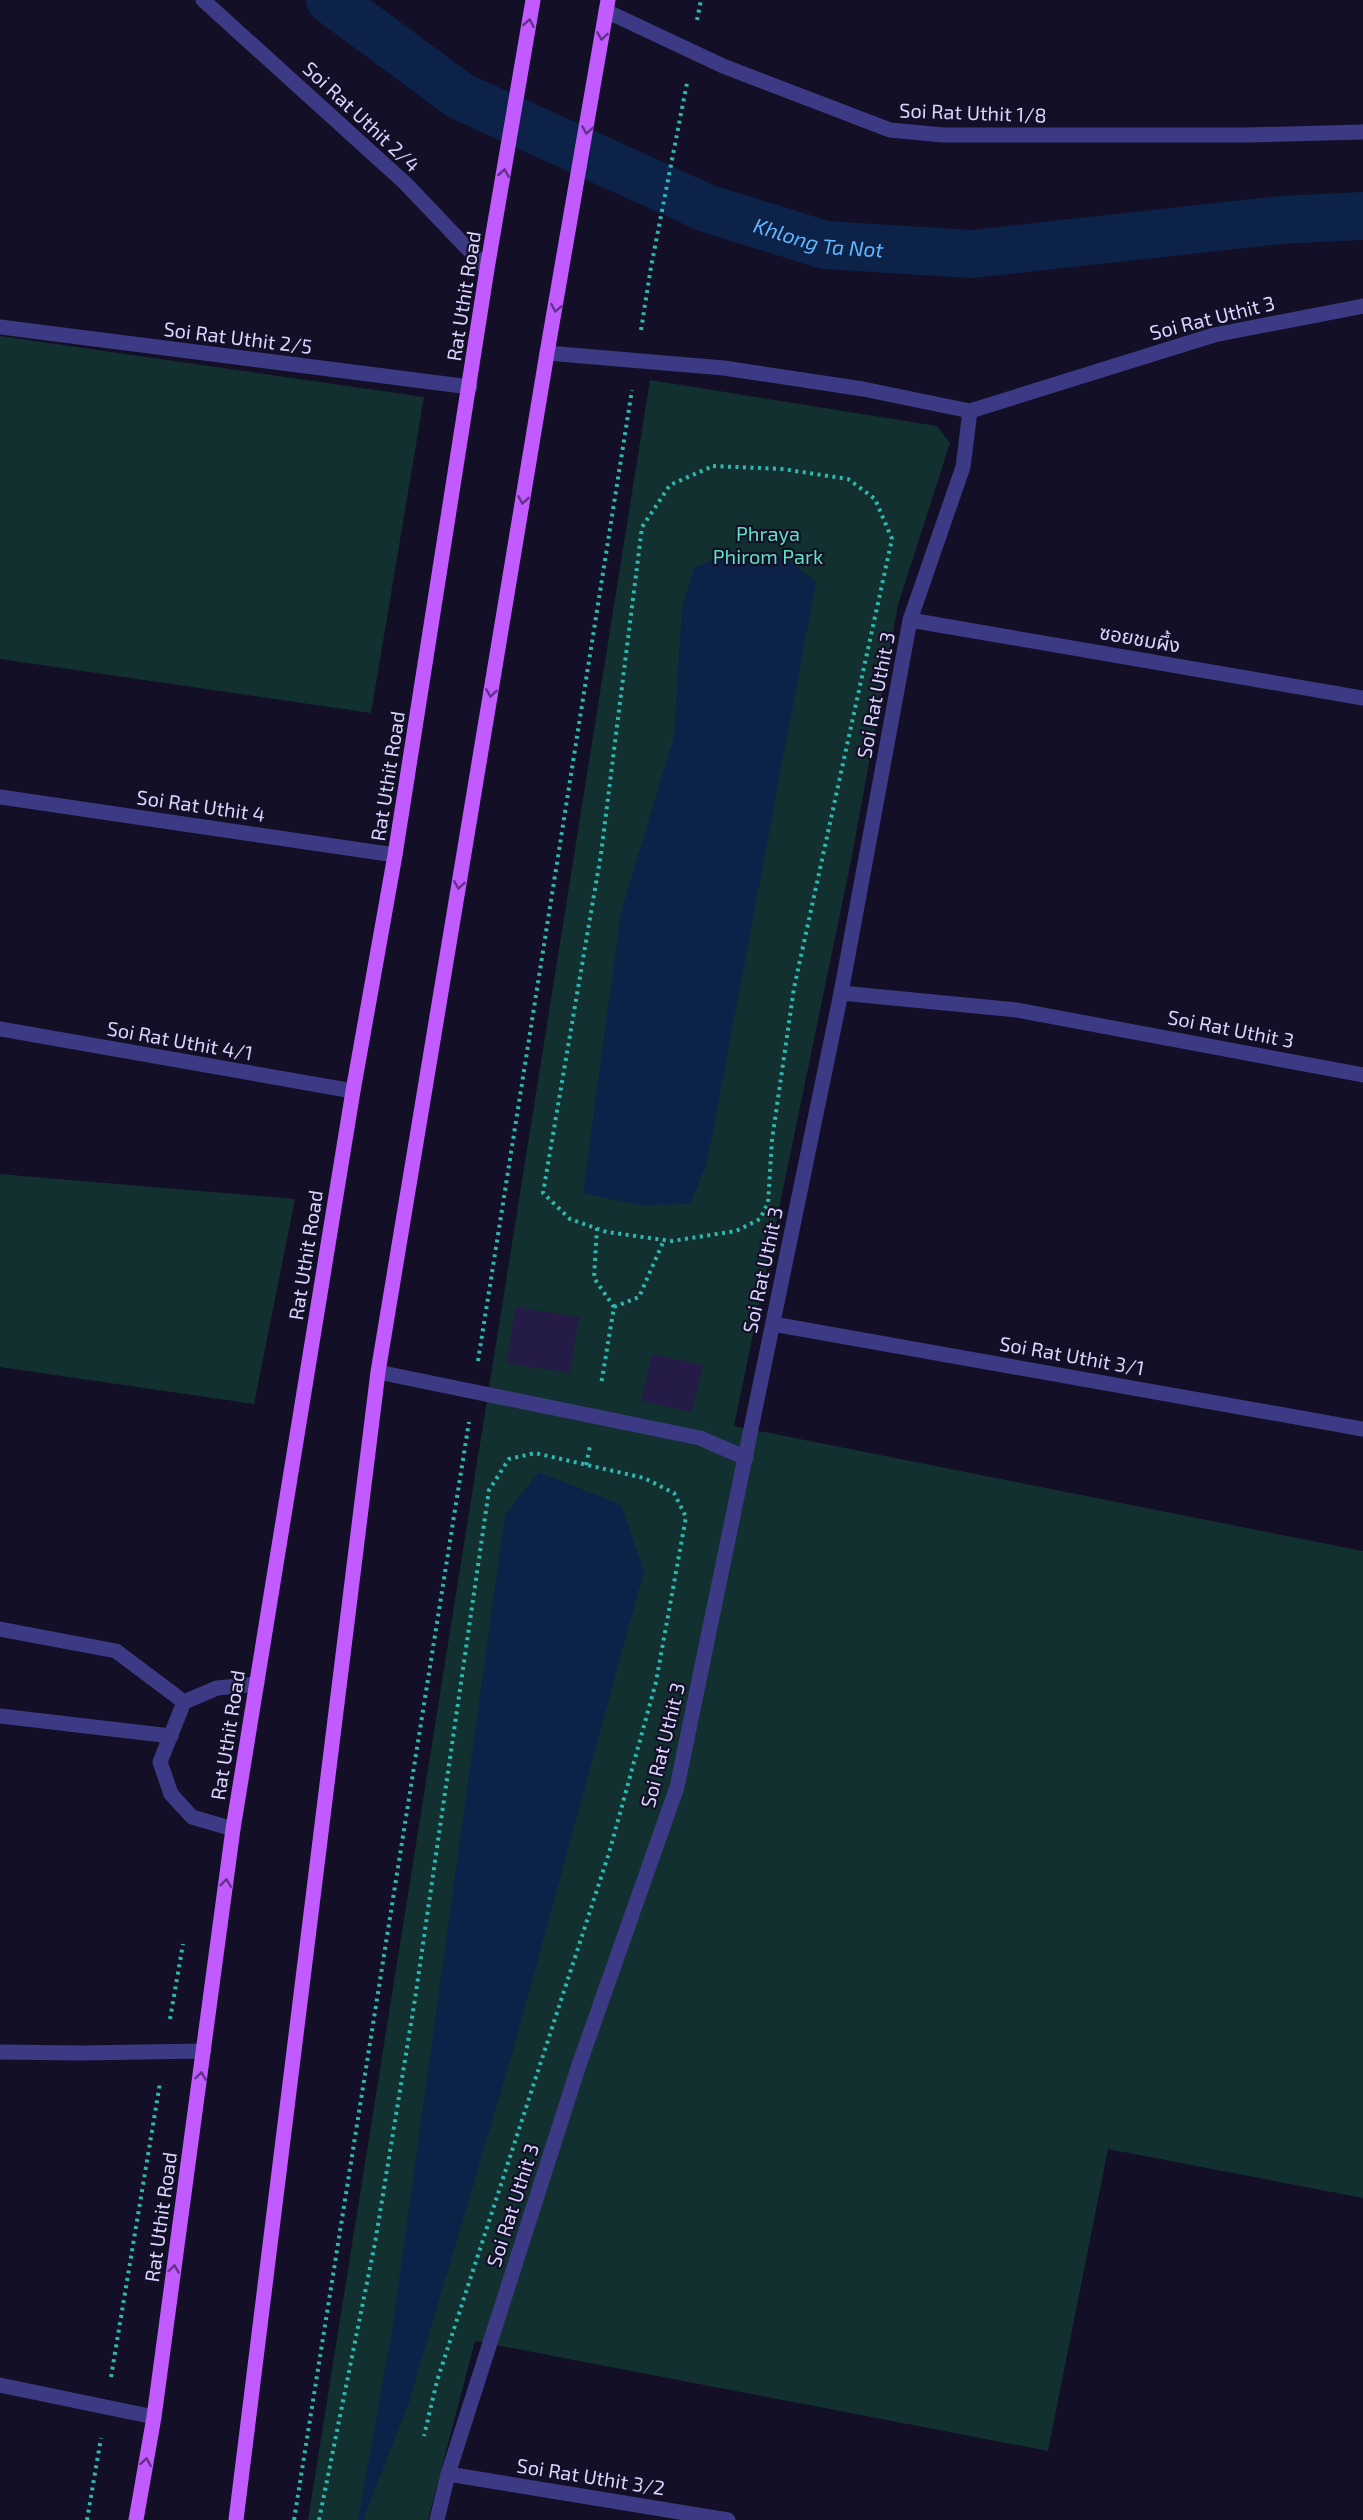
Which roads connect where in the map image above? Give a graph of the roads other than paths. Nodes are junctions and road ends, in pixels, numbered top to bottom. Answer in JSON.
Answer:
{"nodes":[{"id":1,"x":203,"y":0,"type":"edge"},
{"id":2,"x":533,"y":0,"type":"edge"},
{"id":3,"x":607,"y":6,"type":"edge"},
{"id":4,"x":1363,"y":132,"type":"edge"},
{"id":5,"x":488,"y":269,"type":"junction"},
{"id":6,"x":1363,"y":306,"type":"edge"},
{"id":7,"x":0,"y":327,"type":"edge"},
{"id":8,"x":547,"y":353,"type":"junction"},
{"id":9,"x":470,"y":387,"type":"junction"},
{"id":10,"x":970,"y":411,"type":"junction"},
{"id":11,"x":910,"y":620,"type":"junction"},
{"id":12,"x":1363,"y":698,"type":"edge"},
{"id":13,"x":0,"y":798,"type":"edge"},
{"id":14,"x":396,"y":855,"type":"junction"},
{"id":15,"x":841,"y":993,"type":"junction"},
{"id":16,"x":0,"y":1029,"type":"edge"},
{"id":17,"x":1363,"y":1075,"type":"edge"},
{"id":18,"x":352,"y":1091,"type":"junction"},
{"id":19,"x":773,"y":1324,"type":"junction"},
{"id":20,"x":378,"y":1372,"type":"junction"},
{"id":21,"x":1363,"y":1429,"type":"edge"},
{"id":22,"x":746,"y":1458,"type":"junction"},
{"id":23,"x":0,"y":1629,"type":"edge"},
{"id":24,"x":257,"y":1684,"type":"junction"},
{"id":25,"x":183,"y":1702,"type":"junction"},
{"id":26,"x":0,"y":1716,"type":"edge"},
{"id":27,"x":171,"y":1736,"type":"junction"},
{"id":28,"x":233,"y":1829,"type":"junction"},
{"id":29,"x":204,"y":2051,"type":"junction"},
{"id":30,"x":0,"y":2052,"type":"edge"},
{"id":31,"x":0,"y":2385,"type":"edge"},
{"id":32,"x":154,"y":2417,"type":"junction"},
{"id":33,"x":448,"y":2474,"type":"junction"},
{"id":34,"x":136,"y":2520,"type":"edge"},
{"id":35,"x":236,"y":2520,"type":"edge"},
{"id":36,"x":437,"y":2520,"type":"edge"},
{"id":37,"x":728,"y":2520,"type":"edge"}],
"edges":[{"from":1,"to":5,"type":"street","name":"Soi Rat Uthit 2/4"},
{"from":5,"to":2,"type":"main road","name":"Rat Uthit Road","one_way":true},
{"from":3,"to":4,"type":"street","name":"Soi Rat Uthit 1/8"},
{"from":3,"to":8,"type":"main road","one_way":true},
{"from":5,"to":9,"type":"main road","name":"Rat Uthit Road"},
{"from":6,"to":10,"type":"street","name":"Soi Rat Uthit 3"},
{"from":7,"to":9,"type":"street","name":"Soi Rat Uthit 2/5"},
{"from":8,"to":10,"type":"street","name":"Soi Rat Uthit 3"},
{"from":8,"to":20,"type":"main road","one_way":true},
{"from":9,"to":14,"type":"main road","name":"Rat Uthit Road"},
{"from":10,"to":11,"type":"street","name":"Soi Rat Uthit 3"},
{"from":11,"to":12,"type":"street","name":"ซอยชมผึ้ง"},
{"from":11,"to":15,"type":"street","name":"Soi Rat Uthit 3"},
{"from":13,"to":14,"type":"street","name":"Soi Rat Uthit 4"},
{"from":14,"to":18,"type":"main road","name":"Rat Uthit Road"},
{"from":15,"to":17,"type":"street","name":"Soi Rat Uthit 3"},
{"from":15,"to":19,"type":"street","name":"Soi Rat Uthit 3"},
{"from":16,"to":18,"type":"street","name":"Soi Rat Uthit 4/1"},
{"from":18,"to":24,"type":"main road","name":"Rat Uthit Road"},
{"from":19,"to":21,"type":"street","name":"Soi Rat Uthit 3/1"},
{"from":19,"to":22,"type":"street","name":"Soi Rat Uthit 3"},
{"from":20,"to":22,"type":"street"},
{"from":20,"to":35,"type":"main road"},
{"from":22,"to":33,"type":"street","name":"Soi Rat Uthit 3"},
{"from":23,"to":25,"type":"street"},
{"from":24,"to":25,"type":"street"},
{"from":24,"to":28,"type":"main road","name":"Rat Uthit Road"},
{"from":25,"to":27,"type":"street"},
{"from":26,"to":27,"type":"street"},
{"from":27,"to":28,"type":"street"},
{"from":29,"to":28,"type":"main road","name":"Rat Uthit Road","one_way":true},
{"from":29,"to":30,"type":"street"},
{"from":32,"to":29,"type":"main road","name":"Rat Uthit Road","one_way":true},
{"from":31,"to":32,"type":"street"},
{"from":34,"to":32,"type":"main road","name":"Rat Uthit Road","one_way":true},
{"from":33,"to":36,"type":"street","name":"Soi Rat Uthit 3"},
{"from":33,"to":37,"type":"street","name":"Soi Rat Uthit 3/2"}]}
